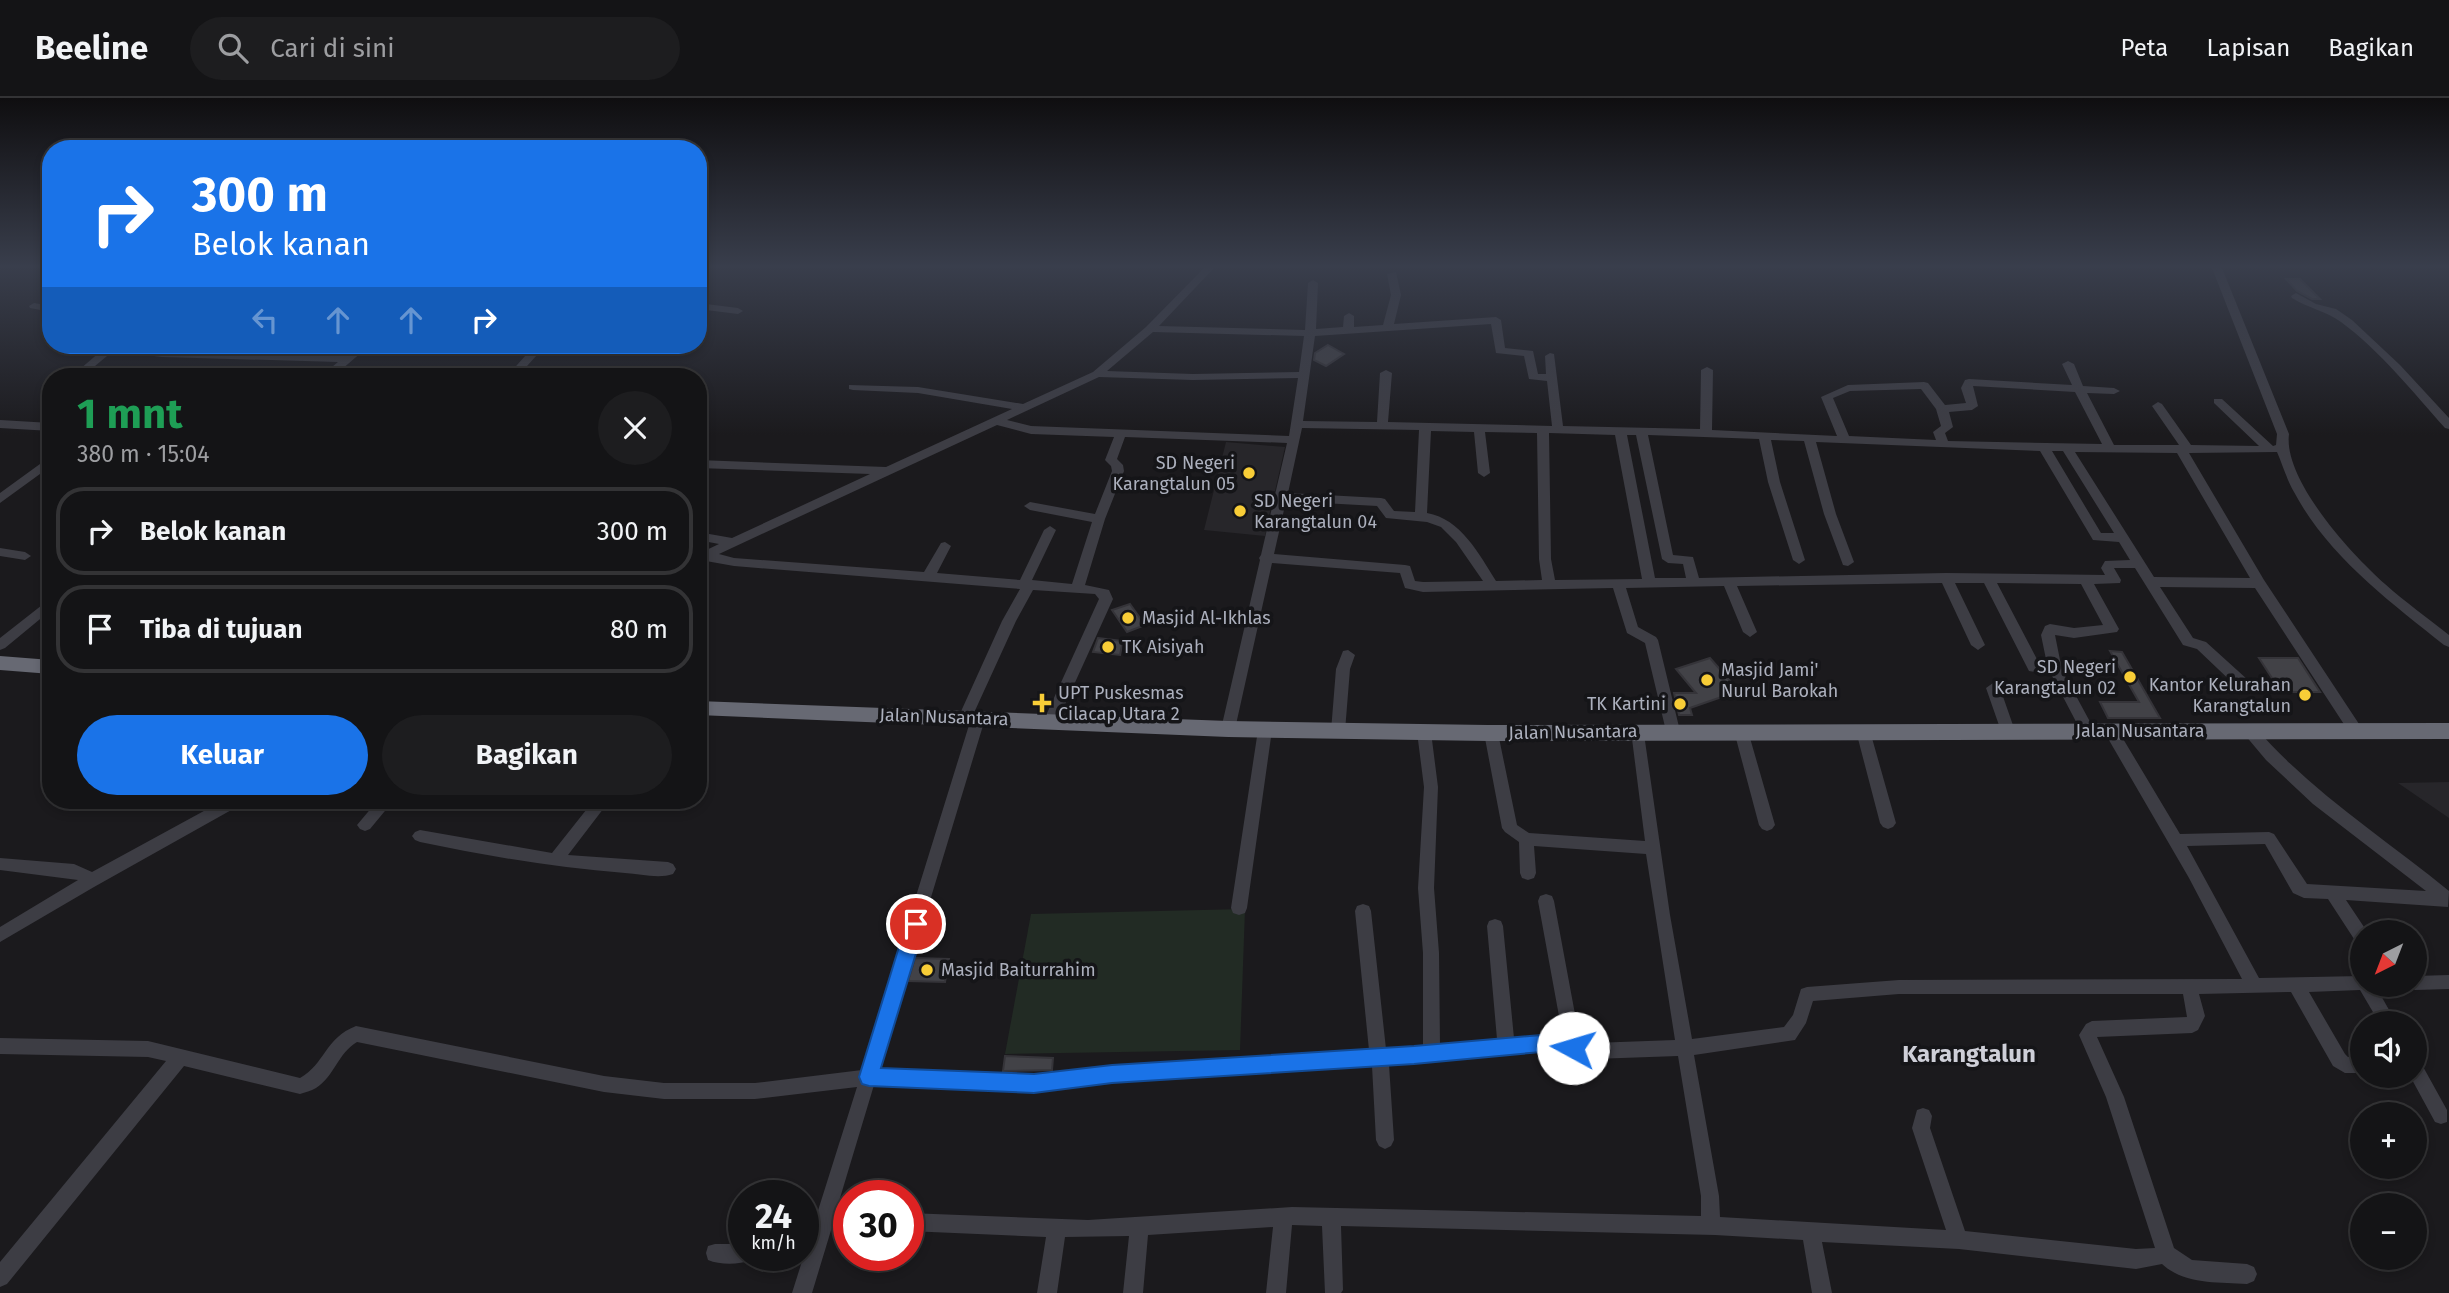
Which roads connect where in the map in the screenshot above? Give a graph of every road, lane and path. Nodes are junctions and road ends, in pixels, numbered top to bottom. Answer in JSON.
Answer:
{"nodes":[{"id":1,"x":1155,"y":324,"type":"edge"},
{"id":2,"x":1311,"y":324,"type":"edge"},
{"id":3,"x":1348,"y":324,"type":"edge"},
{"id":4,"x":1389,"y":324,"type":"edge"},
{"id":5,"x":1438,"y":324,"type":"edge"},
{"id":6,"x":1496,"y":324,"type":"edge"},
{"id":7,"x":2239,"y":324,"type":"edge"},
{"id":8,"x":2349,"y":324,"type":"edge"},
{"id":9,"x":1388,"y":327,"type":"junction"},
{"id":10,"x":1150,"y":329,"type":"junction"},
{"id":11,"x":1348,"y":330,"type":"junction"},
{"id":12,"x":1310,"y":333,"type":"junction"},
{"id":13,"x":103,"y":354,"type":"edge"},
{"id":14,"x":162,"y":354,"type":"edge"},
{"id":15,"x":355,"y":354,"type":"edge"},
{"id":16,"x":533,"y":354,"type":"edge"},
{"id":17,"x":1550,"y":356,"type":"dead end"},
{"id":18,"x":350,"y":358,"type":"junction"},
{"id":19,"x":2068,"y":364,"type":"dead end"},
{"id":20,"x":87,"y":368,"type":"edge"},
{"id":21,"x":337,"y":368,"type":"edge"},
{"id":22,"x":519,"y":368,"type":"edge"},
{"id":23,"x":1707,"y":370,"type":"dead end"},
{"id":24,"x":1386,"y":373,"type":"dead end"},
{"id":25,"x":1097,"y":374,"type":"junction"},
{"id":26,"x":1304,"y":374,"type":"junction"},
{"id":27,"x":1552,"y":378,"type":"junction"},
{"id":28,"x":853,"y":387,"type":"dead end"},
{"id":29,"x":2079,"y":389,"type":"junction"},
{"id":30,"x":2114,"y":391,"type":"dead end"},
{"id":31,"x":2218,"y":401,"type":"dead end"},
{"id":32,"x":2158,"y":406,"type":"dead end"},
{"id":33,"x":1024,"y":408,"type":"junction"},
{"id":34,"x":1942,"y":409,"type":"junction"},
{"id":35,"x":995,"y":421,"type":"junction"},
{"id":36,"x":0,"y":424,"type":"edge"},
{"id":37,"x":1297,"y":424,"type":"junction"},
{"id":38,"x":2449,"y":425,"type":"edge"},
{"id":39,"x":42,"y":426,"type":"edge"},
{"id":40,"x":1382,"y":426,"type":"junction"},
{"id":41,"x":1425,"y":427,"type":"junction"},
{"id":42,"x":1479,"y":428,"type":"junction"},
{"id":43,"x":1543,"y":430,"type":"junction"},
{"id":44,"x":1558,"y":430,"type":"junction"},
{"id":45,"x":1620,"y":431,"type":"junction"},
{"id":46,"x":1641,"y":432,"type":"junction"},
{"id":47,"x":1706,"y":433,"type":"junction"},
{"id":48,"x":1120,"y":435,"type":"junction"},
{"id":49,"x":1764,"y":435,"type":"junction"},
{"id":50,"x":1810,"y":438,"type":"junction"},
{"id":51,"x":1294,"y":440,"type":"junction"},
{"id":52,"x":1845,"y":440,"type":"junction"},
{"id":53,"x":1943,"y":444,"type":"junction"},
{"id":54,"x":2043,"y":447,"type":"junction"},
{"id":55,"x":2067,"y":448,"type":"junction"},
{"id":56,"x":2110,"y":448,"type":"junction"},
{"id":57,"x":2185,"y":449,"type":"junction"},
{"id":58,"x":2275,"y":449,"type":"junction"},
{"id":59,"x":707,"y":464,"type":"edge"},
{"id":60,"x":42,"y":467,"type":"edge"},
{"id":61,"x":890,"y":471,"type":"junction"},
{"id":62,"x":1484,"y":473,"type":"dead end"},
{"id":63,"x":1280,"y":497,"type":"junction"},
{"id":64,"x":0,"y":499,"type":"edge"},
{"id":65,"x":1030,"y":506,"type":"dead end"},
{"id":66,"x":1421,"y":517,"type":"junction"},
{"id":67,"x":1100,"y":519,"type":"junction"},
{"id":68,"x":1050,"y":530,"type":"dead end"},
{"id":69,"x":707,"y":538,"type":"edge"},
{"id":70,"x":2124,"y":538,"type":"junction"},
{"id":71,"x":734,"y":543,"type":"junction"},
{"id":72,"x":944,"y":546,"type":"dead end"},
{"id":73,"x":0,"y":552,"type":"edge"},
{"id":74,"x":25,"y":556,"type":"dead end"},
{"id":75,"x":707,"y":556,"type":"edge"},
{"id":76,"x":1265,"y":558,"type":"junction"},
{"id":77,"x":707,"y":559,"type":"edge"},
{"id":78,"x":1799,"y":559,"type":"dead end"},
{"id":79,"x":1848,"y":562,"type":"dead end"},
{"id":80,"x":2139,"y":564,"type":"junction"},
{"id":81,"x":929,"y":577,"type":"junction"},
{"id":82,"x":1946,"y":578,"type":"junction"},
{"id":83,"x":1988,"y":579,"type":"junction"},
{"id":84,"x":2085,"y":580,"type":"junction"},
{"id":85,"x":2151,"y":582,"type":"junction"},
{"id":86,"x":1729,"y":583,"type":"junction"},
{"id":87,"x":2259,"y":583,"type":"junction"},
{"id":88,"x":1027,"y":584,"type":"junction"},
{"id":89,"x":1650,"y":584,"type":"junction"},
{"id":90,"x":1695,"y":584,"type":"junction"},
{"id":91,"x":1619,"y":585,"type":"junction"},
{"id":92,"x":1549,"y":586,"type":"junction"},
{"id":93,"x":1493,"y":587,"type":"junction"},
{"id":94,"x":1077,"y":588,"type":"junction"},
{"id":95,"x":42,"y":610,"type":"edge"},
{"id":96,"x":1750,"y":632,"type":"dead end"},
{"id":97,"x":2449,"y":642,"type":"edge"},
{"id":98,"x":0,"y":645,"type":"edge"},
{"id":99,"x":1978,"y":645,"type":"dead end"},
{"id":100,"x":1349,"y":655,"type":"dead end"},
{"id":101,"x":0,"y":663,"type":"edge"},
{"id":102,"x":42,"y":666,"type":"edge"},
{"id":103,"x":2055,"y":670,"type":"junction"},
{"id":104,"x":2243,"y":684,"type":"dead end"},
{"id":105,"x":1993,"y":688,"type":"dead end"},
{"id":106,"x":707,"y":708,"type":"edge"},
{"id":107,"x":972,"y":719,"type":"junction"},
{"id":108,"x":1050,"y":722,"type":"junction"},
{"id":109,"x":1228,"y":729,"type":"junction"},
{"id":110,"x":1265,"y":730,"type":"junction"},
{"id":111,"x":1338,"y":730,"type":"junction"},
{"id":112,"x":1637,"y":731,"type":"junction"},
{"id":113,"x":1673,"y":731,"type":"junction"},
{"id":114,"x":1741,"y":731,"type":"junction"},
{"id":115,"x":1863,"y":731,"type":"junction"},
{"id":116,"x":2449,"y":731,"type":"edge"},
{"id":117,"x":1424,"y":732,"type":"junction"},
{"id":118,"x":2008,"y":732,"type":"junction"},
{"id":119,"x":2088,"y":732,"type":"junction"},
{"id":120,"x":2111,"y":732,"type":"junction"},
{"id":121,"x":2250,"y":732,"type":"junction"},
{"id":122,"x":2356,"y":732,"type":"junction"},
{"id":123,"x":1491,"y":733,"type":"junction"},
{"id":124,"x":221,"y":809,"type":"edge"},
{"id":125,"x":379,"y":809,"type":"edge"},
{"id":126,"x":595,"y":809,"type":"edge"},
{"id":127,"x":1888,"y":823,"type":"dead end"},
{"id":128,"x":365,"y":825,"type":"dead end"},
{"id":129,"x":1767,"y":825,"type":"dead end"},
{"id":130,"x":420,"y":836,"type":"dead end"},
{"id":131,"x":1526,"y":839,"type":"junction"},
{"id":132,"x":2174,"y":839,"type":"junction"},
{"id":133,"x":1653,"y":848,"type":"junction"},
{"id":134,"x":557,"y":858,"type":"junction"},
{"id":135,"x":0,"y":864,"type":"edge"},
{"id":136,"x":668,"y":869,"type":"dead end"},
{"id":137,"x":1528,"y":873,"type":"dead end"},
{"id":138,"x":88,"y":882,"type":"junction"},
{"id":139,"x":2333,"y":893,"type":"junction"},
{"id":140,"x":2447,"y":900,"type":"edge"},
{"id":141,"x":1546,"y":901,"type":"dead end"},
{"id":142,"x":1239,"y":908,"type":"dead end"},
{"id":143,"x":1363,"y":911,"type":"dead end"},
{"id":144,"x":2351,"y":920,"type":"edge"},
{"id":145,"x":1494,"y":926,"type":"dead end"},
{"id":146,"x":0,"y":935,"type":"edge"},
{"id":147,"x":2427,"y":982,"type":"edge"},
{"id":148,"x":2449,"y":982,"type":"edge"},
{"id":149,"x":2350,"y":984,"type":"edge"},
{"id":150,"x":2296,"y":985,"type":"junction"},
{"id":151,"x":2254,"y":986,"type":"junction"},
{"id":152,"x":2189,"y":987,"type":"junction"},
{"id":153,"x":0,"y":1046,"type":"edge"},
{"id":154,"x":1506,"y":1046,"type":"junction"},
{"id":155,"x":1573,"y":1048,"type":"junction"},
{"id":156,"x":1685,"y":1048,"type":"junction"},
{"id":157,"x":1432,"y":1053,"type":"junction"},
{"id":158,"x":180,"y":1057,"type":"junction"},
{"id":159,"x":1379,"y":1057,"type":"junction"},
{"id":160,"x":2350,"y":1065,"type":"edge"},
{"id":161,"x":869,"y":1077,"type":"junction"},
{"id":162,"x":2426,"y":1088,"type":"edge"},
{"id":163,"x":1923,"y":1116,"type":"dead end"},
{"id":164,"x":2441,"y":1116,"type":"dead end"},
{"id":165,"x":1385,"y":1140,"type":"dead end"},
{"id":166,"x":826,"y":1217,"type":"junction"},
{"id":167,"x":833,"y":1217,"type":"edge"},
{"id":168,"x":1283,"y":1217,"type":"junction"},
{"id":169,"x":1331,"y":1217,"type":"junction"},
{"id":170,"x":924,"y":1223,"type":"edge"},
{"id":171,"x":1139,"y":1226,"type":"junction"},
{"id":172,"x":1711,"y":1226,"type":"junction"},
{"id":173,"x":1057,"y":1227,"type":"junction"},
{"id":174,"x":819,"y":1232,"type":"edge"},
{"id":175,"x":1811,"y":1232,"type":"junction"},
{"id":176,"x":1959,"y":1240,"type":"junction"},
{"id":177,"x":715,"y":1253,"type":"dead end"},
{"id":178,"x":728,"y":1253,"type":"edge"},
{"id":179,"x":2165,"y":1253,"type":"junction"},
{"id":180,"x":806,"y":1271,"type":"edge"},
{"id":181,"x":2247,"y":1274,"type":"dead end"},
{"id":182,"x":0,"y":1277,"type":"edge"},
{"id":183,"x":1333,"y":1290,"type":"dead end"},
{"id":184,"x":802,"y":1293,"type":"edge"},
{"id":185,"x":1047,"y":1293,"type":"edge"},
{"id":186,"x":1133,"y":1293,"type":"edge"},
{"id":187,"x":1276,"y":1293,"type":"edge"},
{"id":188,"x":1822,"y":1293,"type":"edge"}],
"edges":[{"from":1,"to":10,"type":"street"},
{"from":2,"to":12,"type":"street"},
{"from":3,"to":11,"type":"street"},
{"from":4,"to":9,"type":"street"},
{"from":5,"to":9,"type":"street"},
{"from":6,"to":27,"type":"street"},
{"from":7,"to":58,"type":"street"},
{"from":8,"to":38,"type":"street"},
{"from":9,"to":11,"type":"street"},
{"from":10,"to":12,"type":"street"},
{"from":10,"to":25,"type":"street"},
{"from":11,"to":12,"type":"street"},
{"from":12,"to":26,"type":"street"},
{"from":13,"to":20,"type":"street"},
{"from":14,"to":18,"type":"street"},
{"from":15,"to":18,"type":"street"},
{"from":16,"to":22,"type":"street"},
{"from":17,"to":27,"type":"street"},
{"from":18,"to":21,"type":"street"},
{"from":19,"to":29,"type":"street"},
{"from":23,"to":47,"type":"street"},
{"from":24,"to":40,"type":"street"},
{"from":25,"to":26,"type":"street"},
{"from":25,"to":33,"type":"street"},
{"from":26,"to":37,"type":"street"},
{"from":27,"to":44,"type":"street"},
{"from":28,"to":33,"type":"street"},
{"from":29,"to":30,"type":"street"},
{"from":29,"to":34,"type":"street"},
{"from":29,"to":56,"type":"street"},
{"from":31,"to":58,"type":"street"},
{"from":32,"to":57,"type":"street"},
{"from":33,"to":35,"type":"street"},
{"from":34,"to":52,"type":"street"},
{"from":34,"to":53,"type":"street"},
{"from":35,"to":48,"type":"street"},
{"from":35,"to":61,"type":"street"},
{"from":36,"to":39,"type":"street"},
{"from":37,"to":40,"type":"street"},
{"from":37,"to":51,"type":"street"},
{"from":40,"to":41,"type":"street"},
{"from":41,"to":42,"type":"street"},
{"from":41,"to":66,"type":"street"},
{"from":42,"to":43,"type":"street"},
{"from":42,"to":62,"type":"street"},
{"from":43,"to":44,"type":"street"},
{"from":43,"to":92,"type":"street"},
{"from":44,"to":45,"type":"street"},
{"from":45,"to":46,"type":"street"},
{"from":45,"to":89,"type":"street"},
{"from":46,"to":47,"type":"street"},
{"from":46,"to":90,"type":"street"},
{"from":47,"to":49,"type":"street"},
{"from":48,"to":51,"type":"street"},
{"from":48,"to":67,"type":"street"},
{"from":49,"to":50,"type":"street"},
{"from":49,"to":78,"type":"street"},
{"from":50,"to":52,"type":"street"},
{"from":50,"to":79,"type":"street"},
{"from":51,"to":63,"type":"street"},
{"from":52,"to":53,"type":"street"},
{"from":53,"to":54,"type":"street"},
{"from":54,"to":55,"type":"street"},
{"from":54,"to":70,"type":"street"},
{"from":55,"to":56,"type":"street"},
{"from":55,"to":70,"type":"street"},
{"from":56,"to":57,"type":"street"},
{"from":57,"to":58,"type":"street"},
{"from":57,"to":87,"type":"street"},
{"from":58,"to":97,"type":"street"},
{"from":59,"to":61,"type":"street"},
{"from":60,"to":64,"type":"street"},
{"from":61,"to":71,"type":"street"},
{"from":63,"to":66,"type":"street"},
{"from":63,"to":76,"type":"street"},
{"from":65,"to":67,"type":"street"},
{"from":66,"to":93,"type":"street"},
{"from":67,"to":94,"type":"street"},
{"from":68,"to":88,"type":"street"},
{"from":69,"to":71,"type":"street"},
{"from":70,"to":80,"type":"street"},
{"from":71,"to":75,"type":"street"},
{"from":72,"to":81,"type":"street"},
{"from":73,"to":74,"type":"street"},
{"from":76,"to":93,"type":"street"},
{"from":76,"to":109,"type":"street"},
{"from":77,"to":81,"type":"street"},
{"from":80,"to":84,"type":"street"},
{"from":80,"to":85,"type":"street"},
{"from":81,"to":88,"type":"street"},
{"from":82,"to":83,"type":"street"},
{"from":82,"to":86,"type":"street"},
{"from":82,"to":99,"type":"street"},
{"from":83,"to":84,"type":"street"},
{"from":83,"to":103,"type":"street"},
{"from":84,"to":103,"type":"street"},
{"from":85,"to":87,"type":"street"},
{"from":85,"to":104,"type":"street"},
{"from":86,"to":90,"type":"street"},
{"from":86,"to":96,"type":"street"},
{"from":87,"to":122,"type":"street"},
{"from":88,"to":94,"type":"street"},
{"from":88,"to":107,"type":"street"},
{"from":89,"to":90,"type":"street"},
{"from":89,"to":91,"type":"street"},
{"from":91,"to":92,"type":"street"},
{"from":91,"to":113,"type":"street"},
{"from":92,"to":93,"type":"street"},
{"from":94,"to":108,"type":"street"},
{"from":95,"to":98,"type":"street"},
{"from":100,"to":111,"type":"street"},
{"from":101,"to":102,"type":"highway"},
{"from":103,"to":119,"type":"street"},
{"from":105,"to":118,"type":"street"},
{"from":106,"to":107,"type":"highway","name":"Jalan Nusantara"},
{"from":107,"to":108,"type":"highway","name":"Jalan Nusantara"},
{"from":107,"to":161,"type":"street"},
{"from":108,"to":109,"type":"highway","name":"Jalan Nusantara"},
{"from":109,"to":110,"type":"highway","name":"Jalan Nusantara"},
{"from":110,"to":111,"type":"highway","name":"Jalan Nusantara"},
{"from":110,"to":142,"type":"street"},
{"from":111,"to":117,"type":"highway","name":"Jalan Nusantara"},
{"from":112,"to":113,"type":"highway","name":"Jalan Nusantara"},
{"from":112,"to":123,"type":"highway","name":"Jalan Nusantara"},
{"from":112,"to":133,"type":"street"},
{"from":113,"to":114,"type":"highway","name":"Jalan Nusantara"},
{"from":114,"to":115,"type":"highway","name":"Jalan Nusantara"},
{"from":114,"to":129,"type":"street"},
{"from":115,"to":118,"type":"highway","name":"Jalan Nusantara"},
{"from":115,"to":127,"type":"street"},
{"from":116,"to":122,"type":"highway","name":"Jalan Nusantara"},
{"from":117,"to":123,"type":"highway","name":"Jalan Nusantara"},
{"from":117,"to":157,"type":"street"},
{"from":118,"to":119,"type":"highway","name":"Jalan Nusantara"},
{"from":119,"to":120,"type":"highway","name":"Jalan Nusantara"},
{"from":120,"to":121,"type":"highway","name":"Jalan Nusantara"},
{"from":120,"to":132,"type":"street"},
{"from":121,"to":122,"type":"highway","name":"Jalan Nusantara"},
{"from":121,"to":140,"type":"street"},
{"from":123,"to":131,"type":"street"},
{"from":124,"to":138,"type":"street"},
{"from":125,"to":128,"type":"street"},
{"from":126,"to":134,"type":"street"},
{"from":130,"to":134,"type":"street"},
{"from":131,"to":133,"type":"street"},
{"from":131,"to":137,"type":"street"},
{"from":132,"to":139,"type":"street"},
{"from":132,"to":151,"type":"street"},
{"from":133,"to":156,"type":"street"},
{"from":134,"to":136,"type":"street"},
{"from":135,"to":138,"type":"street"},
{"from":138,"to":146,"type":"street"},
{"from":139,"to":140,"type":"street"},
{"from":139,"to":144,"type":"street"},
{"from":141,"to":155,"type":"street"},
{"from":143,"to":159,"type":"street"},
{"from":145,"to":154,"type":"street"},
{"from":147,"to":148,"type":"street"},
{"from":149,"to":150,"type":"street"},
{"from":150,"to":151,"type":"street"},
{"from":150,"to":160,"type":"street"},
{"from":151,"to":152,"type":"street"},
{"from":152,"to":156,"type":"street"},
{"from":152,"to":179,"type":"street"},
{"from":153,"to":158,"type":"street"},
{"from":154,"to":155,"type":"street"},
{"from":154,"to":157,"type":"street"},
{"from":155,"to":156,"type":"street"},
{"from":156,"to":172,"type":"street"},
{"from":157,"to":159,"type":"street"},
{"from":158,"to":161,"type":"street"},
{"from":158,"to":182,"type":"street"},
{"from":159,"to":161,"type":"street"},
{"from":159,"to":165,"type":"street"},
{"from":161,"to":166,"type":"street"},
{"from":162,"to":164,"type":"street"},
{"from":163,"to":176,"type":"street"},
{"from":166,"to":167,"type":"street"},
{"from":166,"to":174,"type":"street"},
{"from":168,"to":169,"type":"street"},
{"from":168,"to":171,"type":"street"},
{"from":168,"to":187,"type":"street"},
{"from":169,"to":172,"type":"street"},
{"from":169,"to":183,"type":"street"},
{"from":170,"to":173,"type":"street"},
{"from":171,"to":173,"type":"street"},
{"from":171,"to":186,"type":"street"},
{"from":172,"to":175,"type":"street"},
{"from":173,"to":185,"type":"street"},
{"from":175,"to":176,"type":"street"},
{"from":175,"to":188,"type":"street"},
{"from":176,"to":179,"type":"street"},
{"from":177,"to":178,"type":"street"},
{"from":179,"to":181,"type":"street"},
{"from":180,"to":184,"type":"street"}]}
